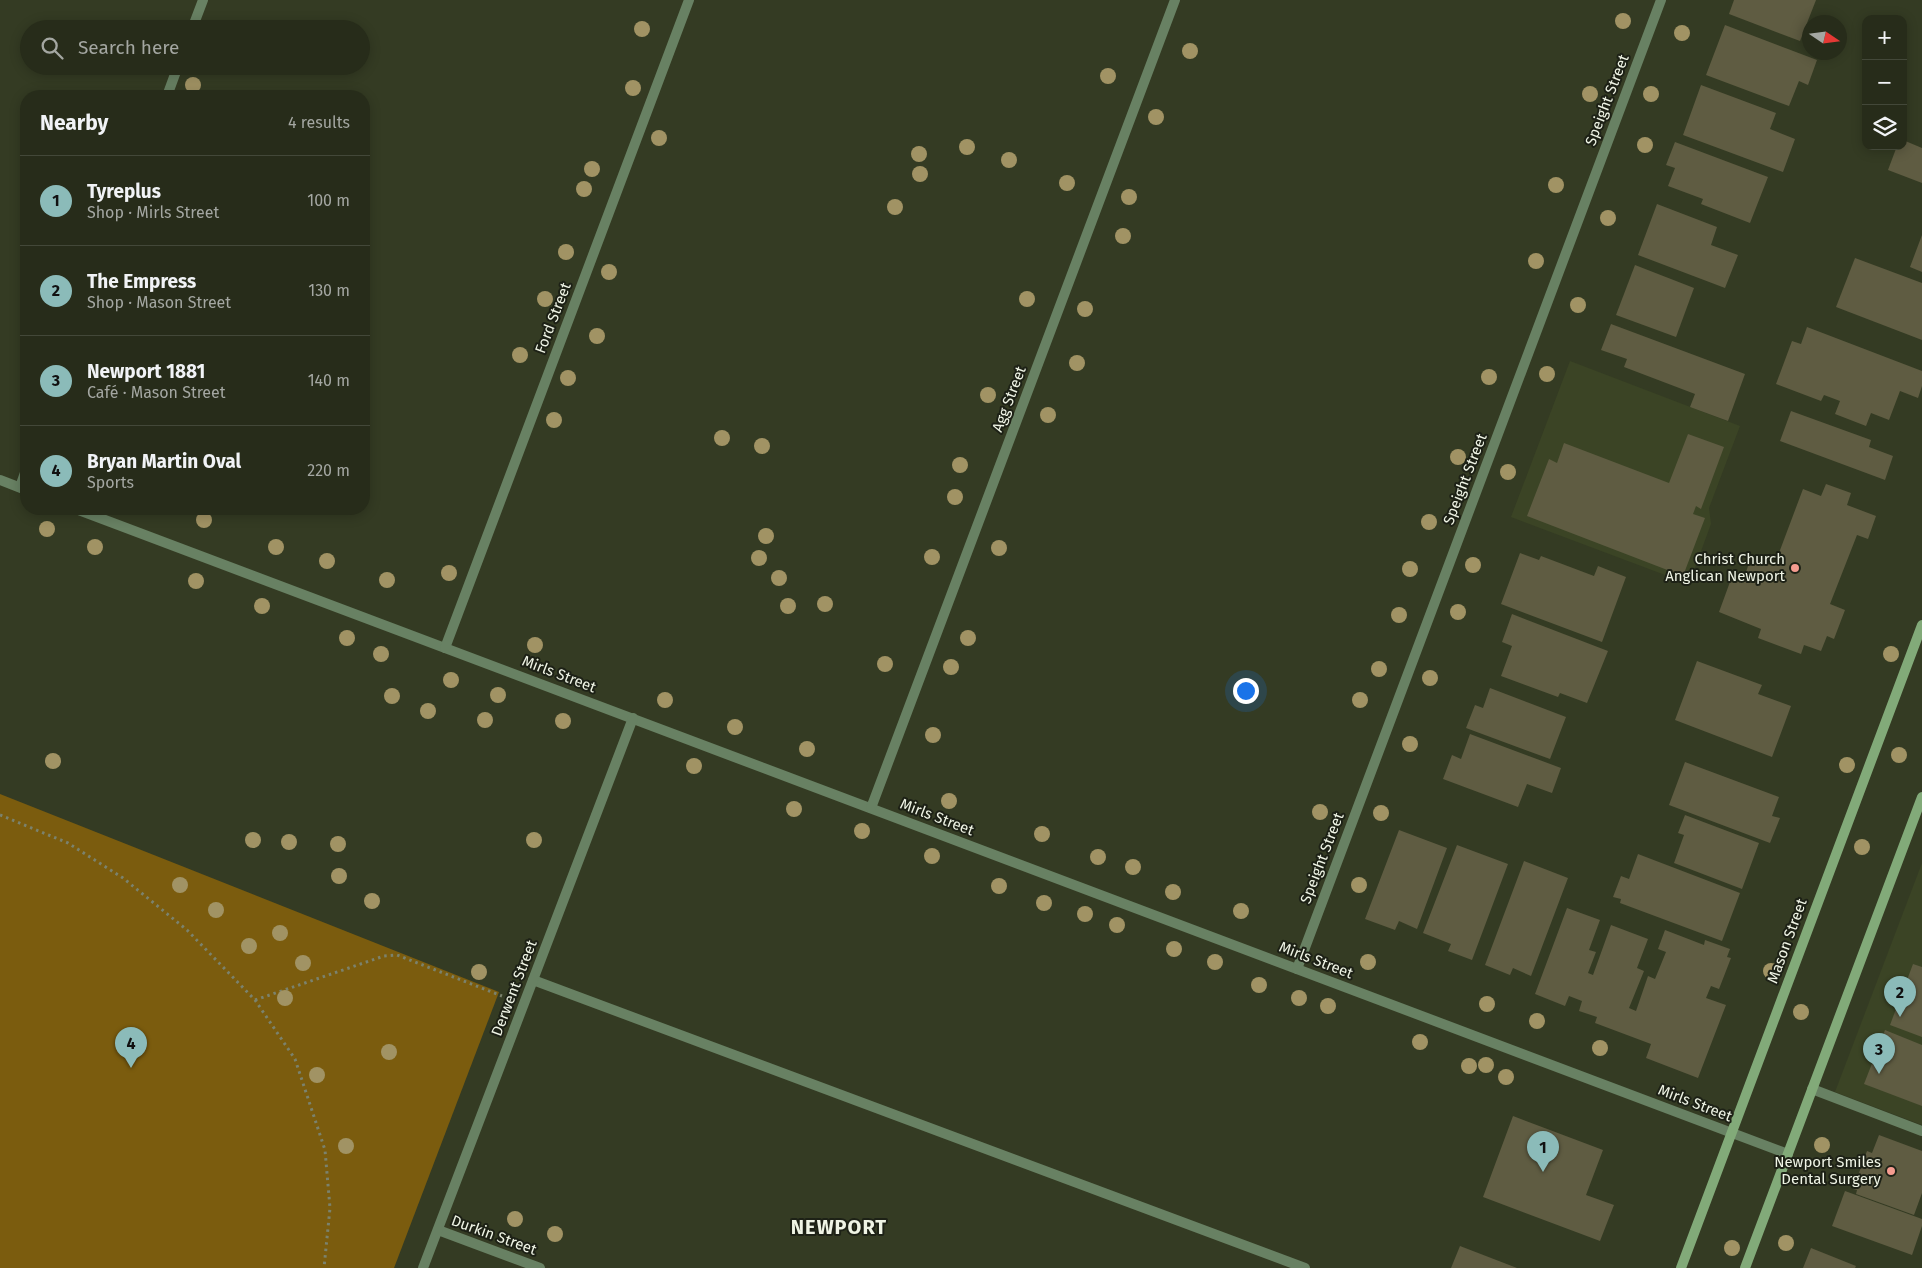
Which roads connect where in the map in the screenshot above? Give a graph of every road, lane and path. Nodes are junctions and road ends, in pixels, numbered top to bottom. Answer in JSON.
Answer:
{"nodes":[{"id":1,"x":203,"y":0,"type":"edge"},
{"id":2,"x":690,"y":0,"type":"edge"},
{"id":3,"x":1175,"y":0,"type":"edge"},
{"id":4,"x":1661,"y":0,"type":"edge"},
{"id":5,"x":195,"y":20,"type":"edge"},
{"id":6,"x":175,"y":75,"type":"edge"},
{"id":7,"x":169,"y":90,"type":"edge"},
{"id":8,"x":0,"y":480,"type":"edge"},
{"id":9,"x":20,"y":488,"type":"edge"},
{"id":10,"x":92,"y":515,"type":"edge"},
{"id":11,"x":1922,"y":625,"type":"edge"},
{"id":12,"x":445,"y":648,"type":"junction"},
{"id":13,"x":633,"y":718,"type":"junction"},
{"id":14,"x":1922,"y":797,"type":"edge"},
{"id":15,"x":871,"y":808,"type":"junction"},
{"id":16,"x":0,"y":815,"type":"edge"},
{"id":17,"x":1296,"y":969,"type":"junction"},
{"id":18,"x":533,"y":980,"type":"junction"},
{"id":19,"x":255,"y":1000,"type":"junction"},
{"id":20,"x":524,"y":1004,"type":"junction"},
{"id":21,"x":1812,"y":1089,"type":"junction"},
{"id":22,"x":1922,"y":1131,"type":"edge"},
{"id":23,"x":1732,"y":1132,"type":"junction"},
{"id":24,"x":1788,"y":1154,"type":"junction"},
{"id":25,"x":438,"y":1230,"type":"junction"},
{"id":26,"x":324,"y":1268,"type":"edge"},
{"id":27,"x":423,"y":1268,"type":"edge"},
{"id":28,"x":540,"y":1268,"type":"edge"},
{"id":29,"x":1305,"y":1268,"type":"edge"},
{"id":30,"x":1681,"y":1268,"type":"edge"},
{"id":31,"x":1745,"y":1268,"type":"edge"}],
"edges":[{"from":1,"to":5,"type":"street"},
{"from":2,"to":12,"type":"street","name":"Ford Street"},
{"from":3,"to":15,"type":"street","name":"Agg Street"},
{"from":4,"to":17,"type":"street","name":"Speight Street"},
{"from":6,"to":7,"type":"street"},
{"from":8,"to":9,"type":"street"},
{"from":10,"to":12,"type":"street","name":"Mirls Street"},
{"from":11,"to":23,"type":"street","name":"Mason Street"},
{"from":12,"to":13,"type":"street","name":"Mirls Street"},
{"from":13,"to":15,"type":"street","name":"Mirls Street"},
{"from":13,"to":18,"type":"street","name":"Derwent Street"},
{"from":14,"to":21,"type":"street"},
{"from":15,"to":17,"type":"street","name":"Mirls Street"},
{"from":16,"to":19,"type":"path"},
{"from":17,"to":23,"type":"street","name":"Mirls Street"},
{"from":18,"to":20,"type":"street","name":"Derwent Street"},
{"from":18,"to":29,"type":"street"},
{"from":19,"to":20,"type":"path"},
{"from":19,"to":26,"type":"path"},
{"from":20,"to":25,"type":"street","name":"Derwent Street"},
{"from":21,"to":22,"type":"street"},
{"from":21,"to":24,"type":"street"},
{"from":23,"to":24,"type":"street","name":"Mirls Street"},
{"from":23,"to":30,"type":"street","name":"Mason Street"},
{"from":24,"to":31,"type":"street"},
{"from":25,"to":27,"type":"street","name":"Derwent Street"},
{"from":25,"to":28,"type":"street","name":"Durkin Street"}]}
